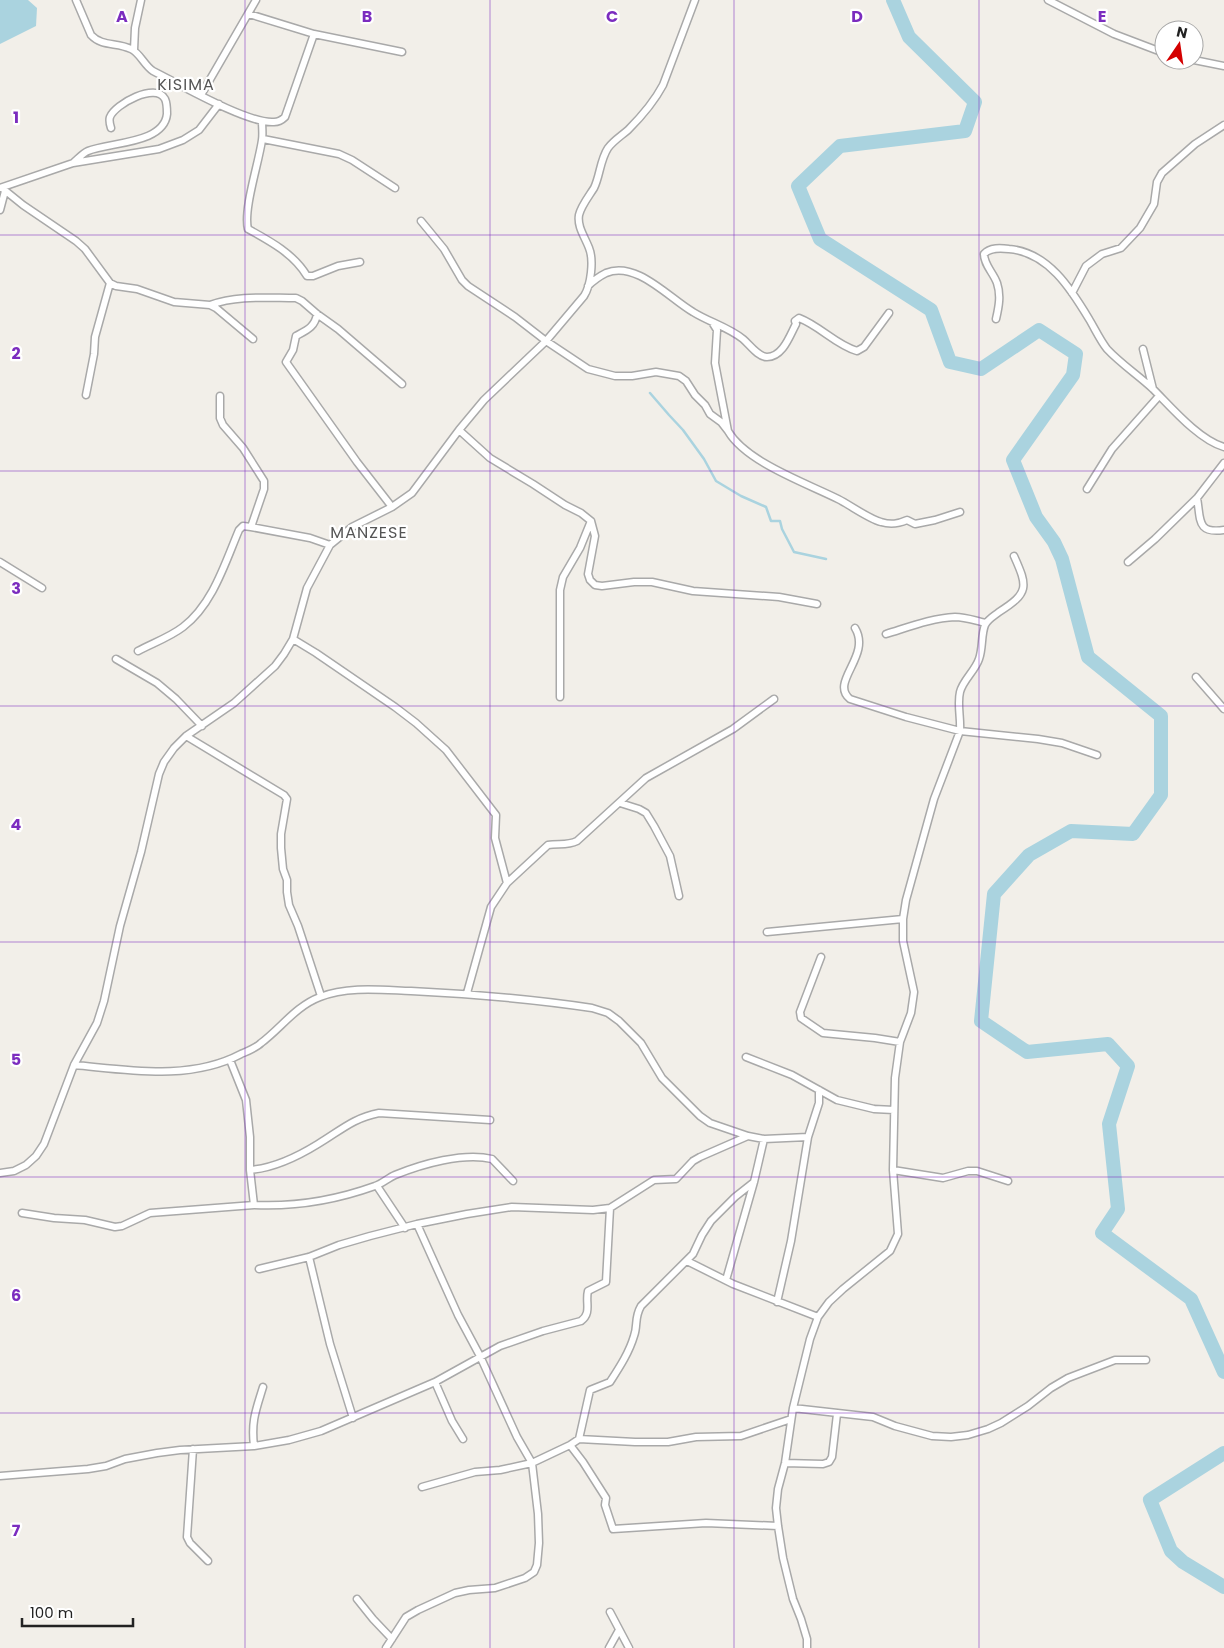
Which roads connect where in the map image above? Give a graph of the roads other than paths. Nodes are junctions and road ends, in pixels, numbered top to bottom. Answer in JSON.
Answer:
{"nodes":[{"id":1,"x":76,"y":0,"type":"edge"},
{"id":2,"x":141,"y":0,"type":"edge"},
{"id":3,"x":256,"y":0,"type":"edge"},
{"id":4,"x":695,"y":0,"type":"edge"},
{"id":5,"x":1048,"y":0,"type":"edge"},
{"id":6,"x":249,"y":14,"type":"junction"},
{"id":7,"x":314,"y":34,"type":"junction"},
{"id":8,"x":1154,"y":49,"type":"edge"},
{"id":9,"x":134,"y":50,"type":"junction"},
{"id":10,"x":402,"y":52,"type":"dead end"},
{"id":11,"x":1204,"y":62,"type":"edge"},
{"id":12,"x":1224,"y":66,"type":"edge"},
{"id":13,"x":201,"y":95,"type":"junction"},
{"id":14,"x":220,"y":104,"type":"junction"},
{"id":15,"x":262,"y":121,"type":"junction"},
{"id":16,"x":1224,"y":125,"type":"edge"},
{"id":17,"x":111,"y":128,"type":"dead end"},
{"id":18,"x":263,"y":139,"type":"junction"},
{"id":19,"x":74,"y":163,"type":"junction"},
{"id":20,"x":395,"y":188,"type":"dead end"},
{"id":21,"x":2,"y":189,"type":"edge"},
{"id":22,"x":0,"y":210,"type":"edge"},
{"id":23,"x":420,"y":221,"type":"dead end"},
{"id":24,"x":360,"y":262,"type":"dead end"},
{"id":25,"x":110,"y":282,"type":"junction"},
{"id":26,"x":588,"y":286,"type":"junction"},
{"id":27,"x":1072,"y":293,"type":"junction"},
{"id":28,"x":210,"y":305,"type":"junction"},
{"id":29,"x":889,"y":313,"type":"dead end"},
{"id":30,"x":317,"y":314,"type":"junction"},
{"id":31,"x":996,"y":319,"type":"dead end"},
{"id":32,"x":712,"y":321,"type":"junction"},
{"id":33,"x":254,"y":339,"type":"dead end"},
{"id":34,"x":546,"y":341,"type":"junction"},
{"id":35,"x":1143,"y":349,"type":"dead end"},
{"id":36,"x":402,"y":384,"type":"dead end"},
{"id":37,"x":1153,"y":389,"type":"junction"},
{"id":38,"x":86,"y":395,"type":"dead end"},
{"id":39,"x":220,"y":396,"type":"dead end"},
{"id":40,"x":1160,"y":396,"type":"junction"},
{"id":41,"x":459,"y":430,"type":"junction"},
{"id":42,"x":728,"y":431,"type":"junction"},
{"id":43,"x":1224,"y":447,"type":"edge"},
{"id":44,"x":1224,"y":463,"type":"edge"},
{"id":45,"x":1087,"y":489,"type":"dead end"},
{"id":46,"x":1197,"y":498,"type":"junction"},
{"id":47,"x":392,"y":507,"type":"junction"},
{"id":48,"x":960,"y":512,"type":"dead end"},
{"id":49,"x":591,"y":521,"type":"junction"},
{"id":50,"x":251,"y":527,"type":"junction"},
{"id":51,"x":1224,"y":530,"type":"edge"},
{"id":52,"x":330,"y":545,"type":"junction"},
{"id":53,"x":1014,"y":556,"type":"dead end"},
{"id":54,"x":0,"y":562,"type":"edge"},
{"id":55,"x":1128,"y":562,"type":"dead end"},
{"id":56,"x":42,"y":588,"type":"dead end"},
{"id":57,"x":817,"y":604,"type":"dead end"},
{"id":58,"x":986,"y":623,"type":"junction"},
{"id":59,"x":855,"y":628,"type":"dead end"},
{"id":60,"x":886,"y":634,"type":"dead end"},
{"id":61,"x":293,"y":639,"type":"junction"},
{"id":62,"x":138,"y":650,"type":"dead end"},
{"id":63,"x":116,"y":659,"type":"dead end"},
{"id":64,"x":1196,"y":677,"type":"dead end"},
{"id":65,"x":560,"y":697,"type":"dead end"},
{"id":66,"x":774,"y":699,"type":"dead end"},
{"id":67,"x":1224,"y":709,"type":"edge"},
{"id":68,"x":202,"y":726,"type":"junction"},
{"id":69,"x":960,"y":731,"type":"junction"},
{"id":70,"x":186,"y":736,"type":"junction"},
{"id":71,"x":1097,"y":755,"type":"dead end"},
{"id":72,"x":620,"y":803,"type":"junction"},
{"id":73,"x":507,"y":883,"type":"junction"},
{"id":74,"x":679,"y":896,"type":"dead end"},
{"id":75,"x":903,"y":919,"type":"junction"},
{"id":76,"x":767,"y":932,"type":"dead end"},
{"id":77,"x":821,"y":957,"type":"dead end"},
{"id":78,"x":467,"y":994,"type":"junction"},
{"id":79,"x":321,"y":996,"type":"junction"},
{"id":80,"x":900,"y":1042,"type":"junction"},
{"id":81,"x":746,"y":1057,"type":"dead end"},
{"id":82,"x":230,"y":1060,"type":"junction"},
{"id":83,"x":74,"y":1065,"type":"junction"},
{"id":84,"x":819,"y":1090,"type":"junction"},
{"id":85,"x":894,"y":1110,"type":"junction"},
{"id":86,"x":490,"y":1120,"type":"dead end"},
{"id":87,"x":748,"y":1136,"type":"junction"},
{"id":88,"x":808,"y":1136,"type":"junction"},
{"id":89,"x":764,"y":1139,"type":"junction"},
{"id":90,"x":250,"y":1170,"type":"junction"},
{"id":91,"x":893,"y":1170,"type":"junction"},
{"id":92,"x":0,"y":1173,"type":"edge"},
{"id":93,"x":513,"y":1181,"type":"dead end"},
{"id":94,"x":754,"y":1182,"type":"junction"},
{"id":95,"x":1008,"y":1182,"type":"dead end"},
{"id":96,"x":377,"y":1186,"type":"junction"},
{"id":97,"x":254,"y":1205,"type":"junction"},
{"id":98,"x":610,"y":1208,"type":"junction"},
{"id":99,"x":22,"y":1213,"type":"dead end"},
{"id":100,"x":417,"y":1224,"type":"junction"},
{"id":101,"x":405,"y":1228,"type":"junction"},
{"id":102,"x":309,"y":1257,"type":"junction"},
{"id":103,"x":687,"y":1261,"type":"junction"},
{"id":104,"x":259,"y":1269,"type":"dead end"},
{"id":105,"x":726,"y":1280,"type":"junction"},
{"id":106,"x":777,"y":1302,"type":"junction"},
{"id":107,"x":818,"y":1317,"type":"junction"},
{"id":108,"x":480,"y":1356,"type":"junction"},
{"id":109,"x":1146,"y":1360,"type":"dead end"},
{"id":110,"x":435,"y":1382,"type":"junction"},
{"id":111,"x":263,"y":1387,"type":"dead end"},
{"id":112,"x":793,"y":1408,"type":"junction"},
{"id":113,"x":837,"y":1414,"type":"junction"},
{"id":114,"x":353,"y":1418,"type":"junction"},
{"id":115,"x":791,"y":1419,"type":"junction"},
{"id":116,"x":463,"y":1439,"type":"dead end"},
{"id":117,"x":579,"y":1439,"type":"junction"},
{"id":118,"x":570,"y":1445,"type":"junction"},
{"id":119,"x":254,"y":1446,"type":"junction"},
{"id":120,"x":193,"y":1449,"type":"junction"},
{"id":121,"x":532,"y":1463,"type":"junction"},
{"id":122,"x":785,"y":1463,"type":"junction"},
{"id":123,"x":0,"y":1476,"type":"edge"},
{"id":124,"x":422,"y":1487,"type":"dead end"},
{"id":125,"x":778,"y":1526,"type":"junction"},
{"id":126,"x":208,"y":1562,"type":"dead end"},
{"id":127,"x":357,"y":1599,"type":"dead end"},
{"id":128,"x":610,"y":1612,"type":"dead end"},
{"id":129,"x":619,"y":1630,"type":"junction"},
{"id":130,"x":392,"y":1639,"type":"junction"},
{"id":131,"x":386,"y":1648,"type":"edge"},
{"id":132,"x":609,"y":1648,"type":"edge"},
{"id":133,"x":629,"y":1648,"type":"edge"},
{"id":134,"x":807,"y":1648,"type":"edge"}],
"edges":[{"from":1,"to":9,"type":"street"},
{"from":2,"to":9,"type":"street"},
{"from":3,"to":6,"type":"street"},
{"from":4,"to":26,"type":"street"},
{"from":5,"to":8,"type":"street"},
{"from":6,"to":7,"type":"street"},
{"from":6,"to":13,"type":"street"},
{"from":7,"to":10,"type":"street"},
{"from":7,"to":15,"type":"street"},
{"from":9,"to":13,"type":"street"},
{"from":11,"to":12,"type":"street"},
{"from":13,"to":14,"type":"street"},
{"from":14,"to":15,"type":"street"},
{"from":14,"to":19,"type":"street"},
{"from":15,"to":18,"type":"street"},
{"from":16,"to":27,"type":"street"},
{"from":17,"to":19,"type":"street"},
{"from":18,"to":20,"type":"street"},
{"from":18,"to":24,"type":"street"},
{"from":19,"to":21,"type":"street"},
{"from":21,"to":22,"type":"street"},
{"from":21,"to":25,"type":"street"},
{"from":23,"to":34,"type":"street"},
{"from":25,"to":28,"type":"street"},
{"from":25,"to":38,"type":"street"},
{"from":26,"to":32,"type":"street"},
{"from":26,"to":34,"type":"street"},
{"from":27,"to":31,"type":"street"},
{"from":27,"to":37,"type":"street"},
{"from":28,"to":30,"type":"street"},
{"from":28,"to":33,"type":"street"},
{"from":29,"to":32,"type":"street"},
{"from":30,"to":36,"type":"street"},
{"from":30,"to":47,"type":"street"},
{"from":32,"to":42,"type":"street"},
{"from":34,"to":41,"type":"street"},
{"from":34,"to":42,"type":"street"},
{"from":35,"to":37,"type":"street"},
{"from":37,"to":40,"type":"street"},
{"from":39,"to":50,"type":"street"},
{"from":40,"to":43,"type":"street"},
{"from":40,"to":45,"type":"street"},
{"from":41,"to":47,"type":"street"},
{"from":41,"to":49,"type":"street"},
{"from":42,"to":48,"type":"street"},
{"from":44,"to":46,"type":"street"},
{"from":46,"to":51,"type":"street"},
{"from":46,"to":55,"type":"street"},
{"from":47,"to":52,"type":"street"},
{"from":49,"to":57,"type":"street"},
{"from":49,"to":65,"type":"street"},
{"from":50,"to":52,"type":"street"},
{"from":50,"to":62,"type":"street"},
{"from":52,"to":61,"type":"street"},
{"from":53,"to":58,"type":"street"},
{"from":54,"to":56,"type":"street"},
{"from":58,"to":60,"type":"street"},
{"from":58,"to":69,"type":"street"},
{"from":59,"to":69,"type":"street"},
{"from":61,"to":68,"type":"street"},
{"from":61,"to":73,"type":"street"},
{"from":63,"to":68,"type":"street"},
{"from":64,"to":67,"type":"street"},
{"from":66,"to":72,"type":"street"},
{"from":68,"to":70,"type":"street"},
{"from":69,"to":71,"type":"street"},
{"from":69,"to":75,"type":"street"},
{"from":70,"to":79,"type":"street"},
{"from":70,"to":83,"type":"street"},
{"from":72,"to":73,"type":"street"},
{"from":72,"to":74,"type":"street"},
{"from":73,"to":78,"type":"street"},
{"from":75,"to":76,"type":"street"},
{"from":75,"to":80,"type":"street"},
{"from":77,"to":80,"type":"street"},
{"from":78,"to":79,"type":"street"},
{"from":78,"to":87,"type":"street"},
{"from":79,"to":82,"type":"street"},
{"from":80,"to":85,"type":"street"},
{"from":81,"to":84,"type":"street"},
{"from":82,"to":83,"type":"street"},
{"from":82,"to":90,"type":"street"},
{"from":83,"to":92,"type":"street"},
{"from":84,"to":85,"type":"street"},
{"from":84,"to":88,"type":"street"},
{"from":85,"to":91,"type":"street"},
{"from":86,"to":90,"type":"street"},
{"from":87,"to":89,"type":"street"},
{"from":87,"to":98,"type":"street"},
{"from":88,"to":89,"type":"street"},
{"from":88,"to":106,"type":"street"},
{"from":89,"to":94,"type":"street"},
{"from":90,"to":97,"type":"street"},
{"from":91,"to":95,"type":"street"},
{"from":91,"to":107,"type":"street"},
{"from":93,"to":96,"type":"street"},
{"from":94,"to":103,"type":"street"},
{"from":94,"to":105,"type":"street"},
{"from":96,"to":97,"type":"street"},
{"from":96,"to":101,"type":"street"},
{"from":97,"to":99,"type":"street"},
{"from":98,"to":100,"type":"street"},
{"from":98,"to":108,"type":"street"},
{"from":100,"to":101,"type":"street"},
{"from":100,"to":108,"type":"street"},
{"from":101,"to":102,"type":"street"},
{"from":102,"to":104,"type":"street"},
{"from":102,"to":114,"type":"street"},
{"from":103,"to":105,"type":"street"},
{"from":103,"to":117,"type":"street"},
{"from":105,"to":106,"type":"street"},
{"from":106,"to":107,"type":"street"},
{"from":107,"to":112,"type":"street"},
{"from":108,"to":110,"type":"street"},
{"from":108,"to":121,"type":"street"},
{"from":109,"to":113,"type":"street"},
{"from":110,"to":114,"type":"street"},
{"from":110,"to":116,"type":"street"},
{"from":111,"to":119,"type":"street"},
{"from":112,"to":113,"type":"street"},
{"from":112,"to":115,"type":"street"},
{"from":113,"to":122,"type":"street"},
{"from":114,"to":119,"type":"street"},
{"from":115,"to":117,"type":"street"},
{"from":115,"to":122,"type":"street"},
{"from":117,"to":118,"type":"street"},
{"from":118,"to":121,"type":"street"},
{"from":118,"to":125,"type":"street"},
{"from":119,"to":120,"type":"street"},
{"from":120,"to":123,"type":"street"},
{"from":120,"to":126,"type":"street"},
{"from":121,"to":124,"type":"street"},
{"from":121,"to":130,"type":"street"},
{"from":122,"to":125,"type":"street"},
{"from":125,"to":134,"type":"street"},
{"from":127,"to":130,"type":"street"},
{"from":128,"to":129,"type":"street"},
{"from":129,"to":132,"type":"street"},
{"from":129,"to":133,"type":"street"},
{"from":130,"to":131,"type":"street"}]}
